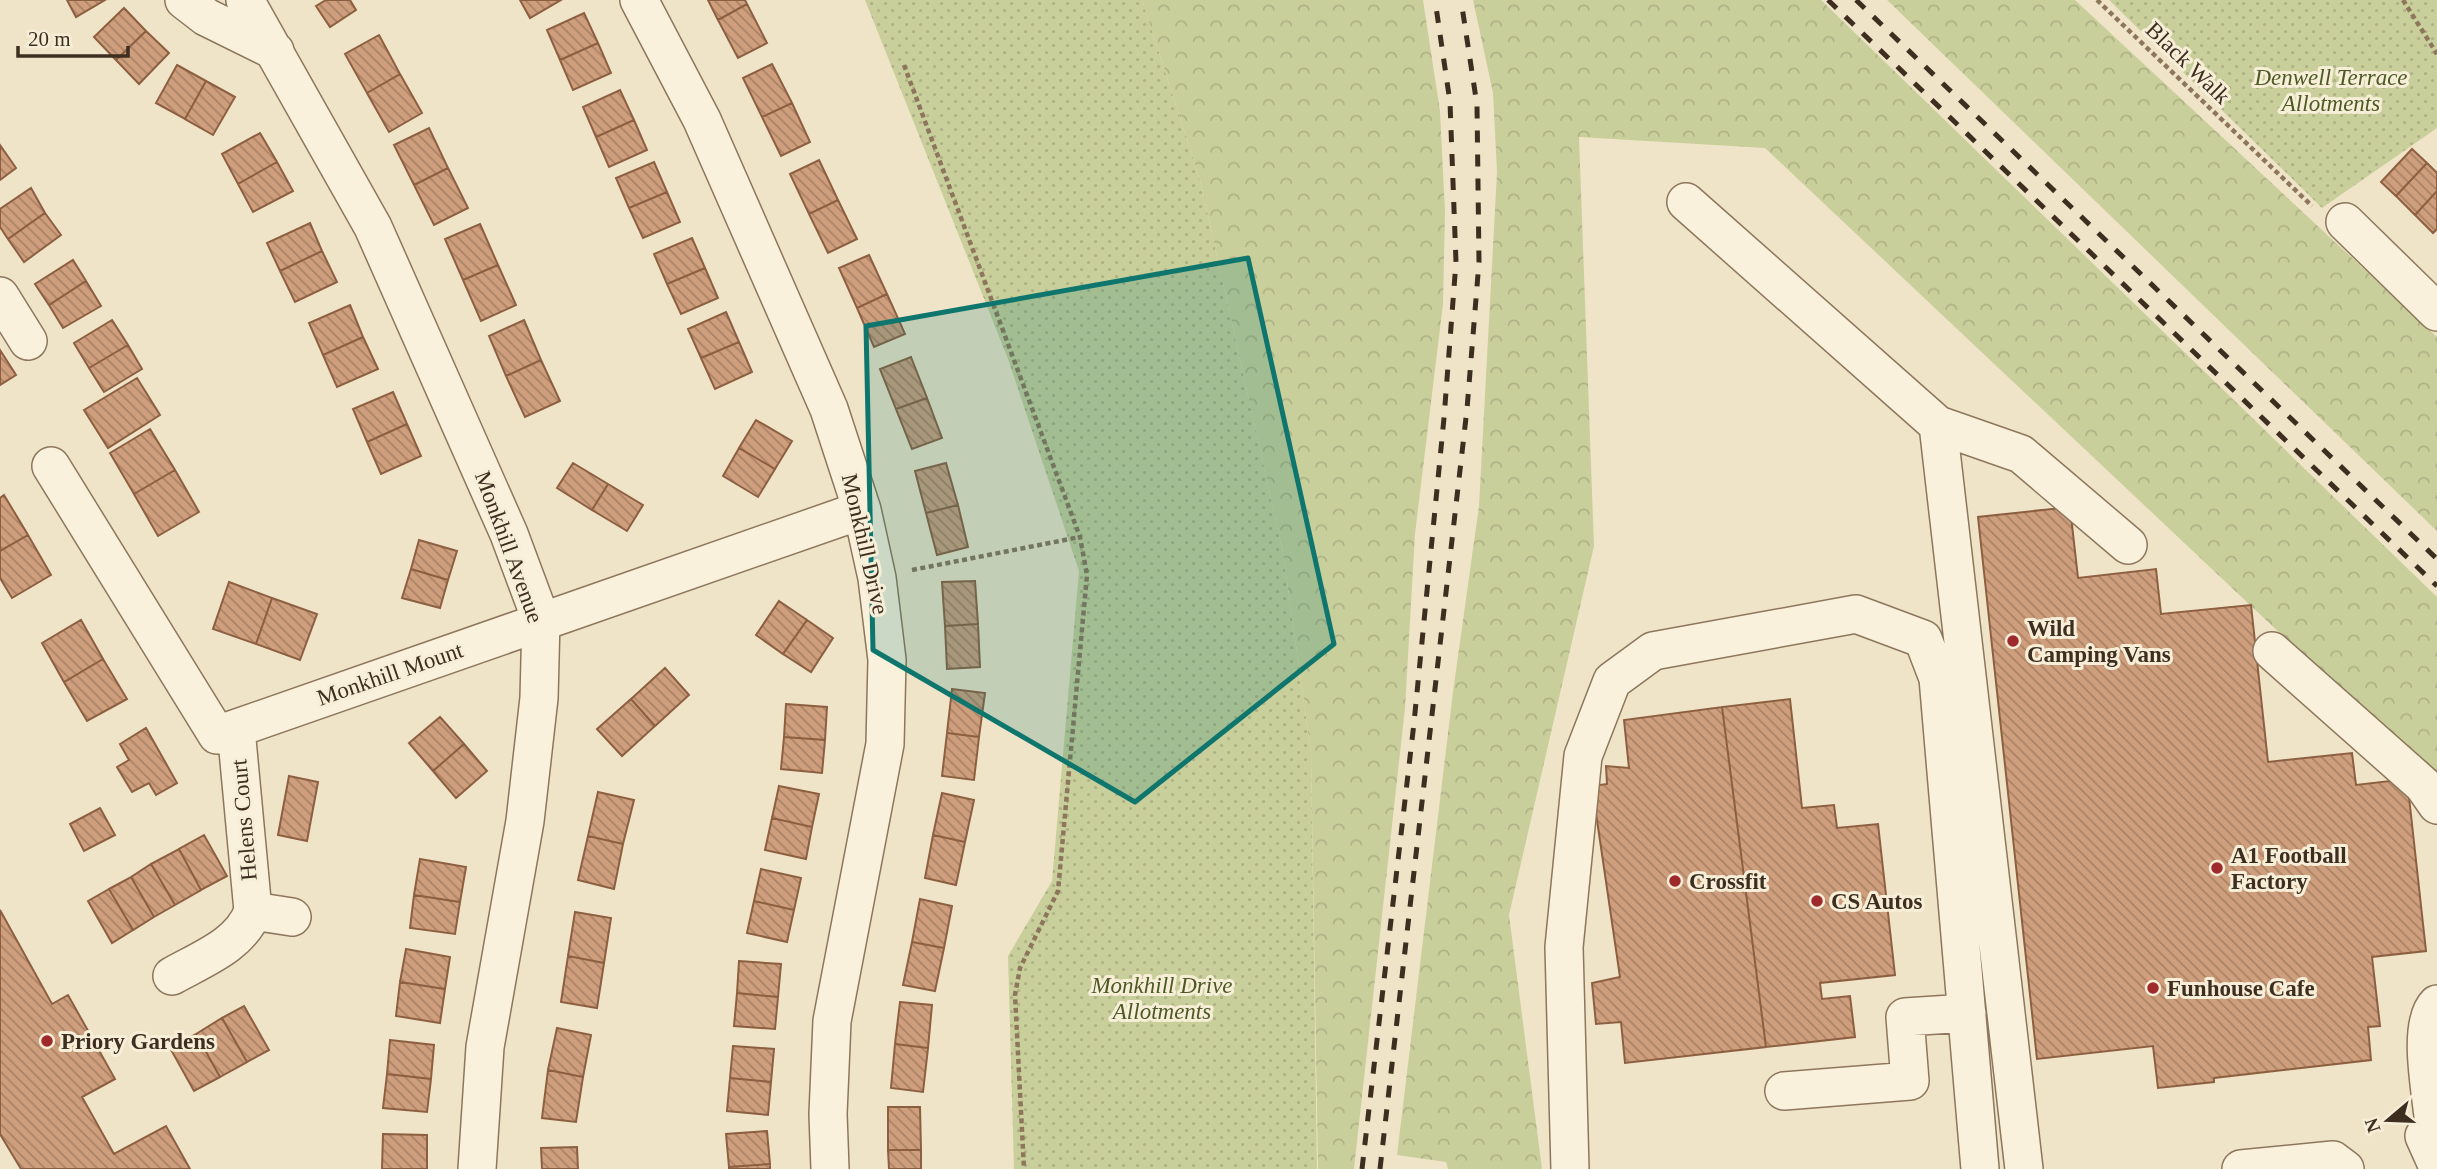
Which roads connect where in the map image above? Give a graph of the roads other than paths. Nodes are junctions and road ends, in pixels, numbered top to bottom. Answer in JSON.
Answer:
{"nodes":[{"id":1,"x":184,"y":0,"type":"edge"},
{"id":2,"x":244,"y":0,"type":"edge"},
{"id":3,"x":639,"y":0,"type":"edge"},
{"id":4,"x":276,"y":51,"type":"junction"},
{"id":5,"x":1686,"y":202,"type":"dead end"},
{"id":6,"x":2345,"y":222,"type":"road end"},
{"id":7,"x":0,"y":296,"type":"edge"},
{"id":8,"x":2437,"y":312,"type":"edge"},
{"id":9,"x":28,"y":341,"type":"dead end"},
{"id":10,"x":1938,"y":425,"type":"junction"},
{"id":11,"x":51,"y":466,"type":"dead end"},
{"id":12,"x":862,"y":510,"type":"junction"},
{"id":13,"x":2128,"y":545,"type":"dead end"},
{"id":14,"x":541,"y":620,"type":"junction"},
{"id":15,"x":2272,"y":650,"type":"dead end"},
{"id":16,"x":236,"y":729,"type":"junction"},
{"id":17,"x":2437,"y":805,"type":"edge"},
{"id":18,"x":253,"y":911,"type":"junction"},
{"id":19,"x":292,"y":917,"type":"dead end"},
{"id":20,"x":172,"y":976,"type":"dead end"},
{"id":21,"x":2437,"y":1003,"type":"edge"},
{"id":22,"x":1967,"y":1013,"type":"junction"},
{"id":23,"x":1784,"y":1091,"type":"dead end"},
{"id":24,"x":2437,"y":1166,"type":"edge"},
{"id":25,"x":477,"y":1169,"type":"edge"},
{"id":26,"x":830,"y":1169,"type":"edge"},
{"id":27,"x":1570,"y":1169,"type":"edge"},
{"id":28,"x":1980,"y":1169,"type":"edge"},
{"id":29,"x":2024,"y":1169,"type":"edge"},
{"id":30,"x":2241,"y":1169,"type":"edge"},
{"id":31,"x":2345,"y":1169,"type":"edge"}],
"edges":[{"from":1,"to":4,"type":"street"},
{"from":2,"to":4,"type":"street","name":"Monkhill Avenue"},
{"from":3,"to":12,"type":"street","name":"Monkhill Drive"},
{"from":4,"to":14,"type":"street","name":"Monkhill Avenue"},
{"from":5,"to":10,"type":"street"},
{"from":6,"to":8,"type":"street"},
{"from":7,"to":9,"type":"street"},
{"from":10,"to":13,"type":"street"},
{"from":10,"to":29,"type":"street"},
{"from":11,"to":16,"type":"street"},
{"from":12,"to":14,"type":"street","name":"Monkhill Mount"},
{"from":12,"to":26,"type":"street","name":"Monkhill Drive"},
{"from":14,"to":16,"type":"street","name":"Monkhill Mount"},
{"from":14,"to":25,"type":"street","name":"Monkhill Avenue"},
{"from":15,"to":17,"type":"street"},
{"from":16,"to":18,"type":"street","name":"Helens Court"},
{"from":18,"to":19,"type":"street","name":"Helens Court"},
{"from":18,"to":20,"type":"street","name":"Helens Court"},
{"from":21,"to":24,"type":"street"},
{"from":22,"to":23,"type":"street"},
{"from":22,"to":27,"type":"street"},
{"from":22,"to":28,"type":"street"},
{"from":30,"to":31,"type":"street"}]}
